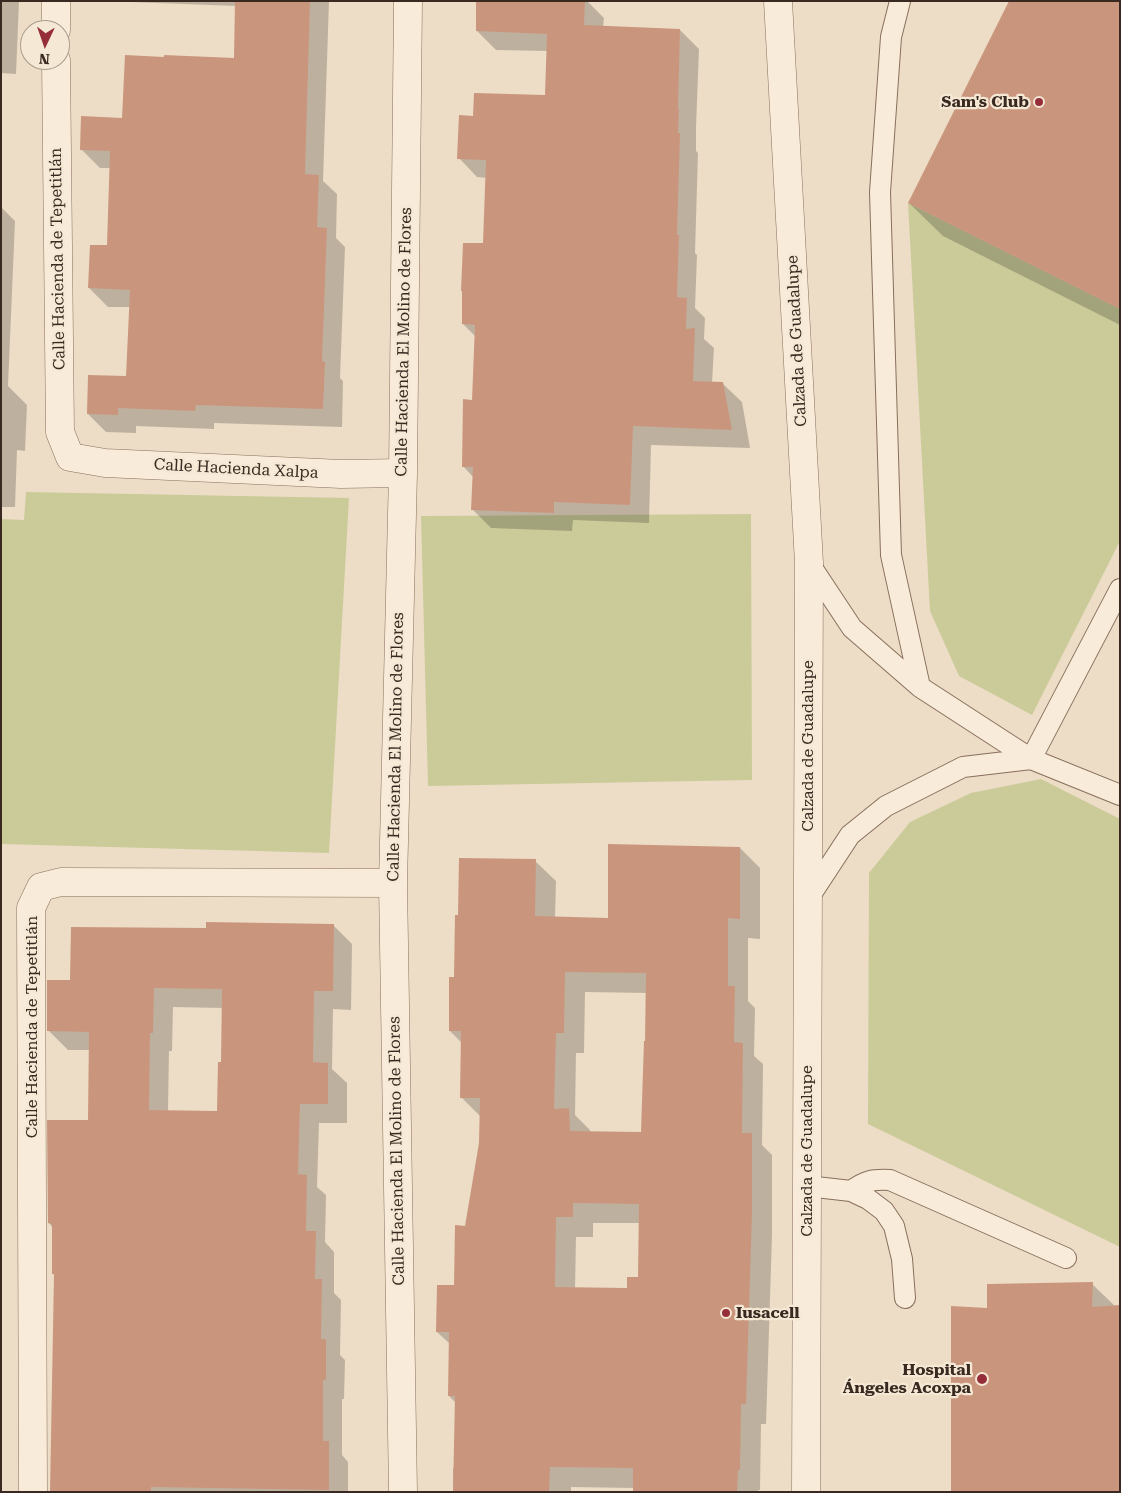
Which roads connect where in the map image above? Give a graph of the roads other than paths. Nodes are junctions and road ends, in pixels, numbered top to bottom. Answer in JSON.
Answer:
{"nodes":[{"id":1,"x":56,"y":1,"type":"edge"},
{"id":2,"x":408,"y":1,"type":"edge"},
{"id":3,"x":778,"y":1,"type":"edge"},
{"id":4,"x":900,"y":1,"type":"edge"},
{"id":5,"x":56,"y":20,"type":"edge"},
{"id":6,"x":56,"y":70,"type":"edge"},
{"id":7,"x":70,"y":456,"type":"joint"},
{"id":8,"x":402,"y":473,"type":"junction"},
{"id":9,"x":809,"y":563,"type":"junction"},
{"id":10,"x":1120,"y":589,"type":"edge"},
{"id":11,"x":920,"y":687,"type":"junction"},
{"id":12,"x":1031,"y":759,"type":"junction"},
{"id":13,"x":1120,"y":795,"type":"edge"},
{"id":14,"x":393,"y":883,"type":"junction"},
{"id":15,"x":807,"y":900,"type":"junction"},
{"id":16,"x":807,"y":1186,"type":"junction"},
{"id":17,"x":851,"y":1191,"type":"junction"},
{"id":18,"x":1066,"y":1258,"type":"dead end"},
{"id":19,"x":905,"y":1298,"type":"dead end"},
{"id":20,"x":33,"y":1492,"type":"edge"},
{"id":21,"x":403,"y":1492,"type":"edge"},
{"id":22,"x":806,"y":1492,"type":"edge"}],
"edges":[{"from":1,"to":5,"type":"street"},
{"from":2,"to":8,"type":"street","name":"Calle Hacienda El Molino de Flores"},
{"from":3,"to":9,"type":"street","name":"Calzada de Guadalupe"},
{"from":4,"to":11,"type":"lane"},
{"from":6,"to":7,"type":"street","name":"Calle Hacienda de Tepetitlán"},
{"from":7,"to":8,"type":"street","name":"Calle Hacienda Xalpa"},
{"from":8,"to":14,"type":"street","name":"Calle Hacienda El Molino de Flores"},
{"from":9,"to":11,"type":"lane"},
{"from":9,"to":15,"type":"street","name":"Calzada de Guadalupe"},
{"from":10,"to":12,"type":"lane"},
{"from":11,"to":12,"type":"lane"},
{"from":12,"to":13,"type":"lane"},
{"from":12,"to":15,"type":"lane"},
{"from":14,"to":20,"type":"street","name":"Calle Hacienda de Tepetitlán"},
{"from":14,"to":21,"type":"street","name":"Calle Hacienda El Molino de Flores"},
{"from":15,"to":16,"type":"street","name":"Calzada de Guadalupe"},
{"from":16,"to":17,"type":"lane"},
{"from":16,"to":22,"type":"street","name":"Calzada de Guadalupe"},
{"from":17,"to":18,"type":"lane"},
{"from":17,"to":19,"type":"lane"}]}
